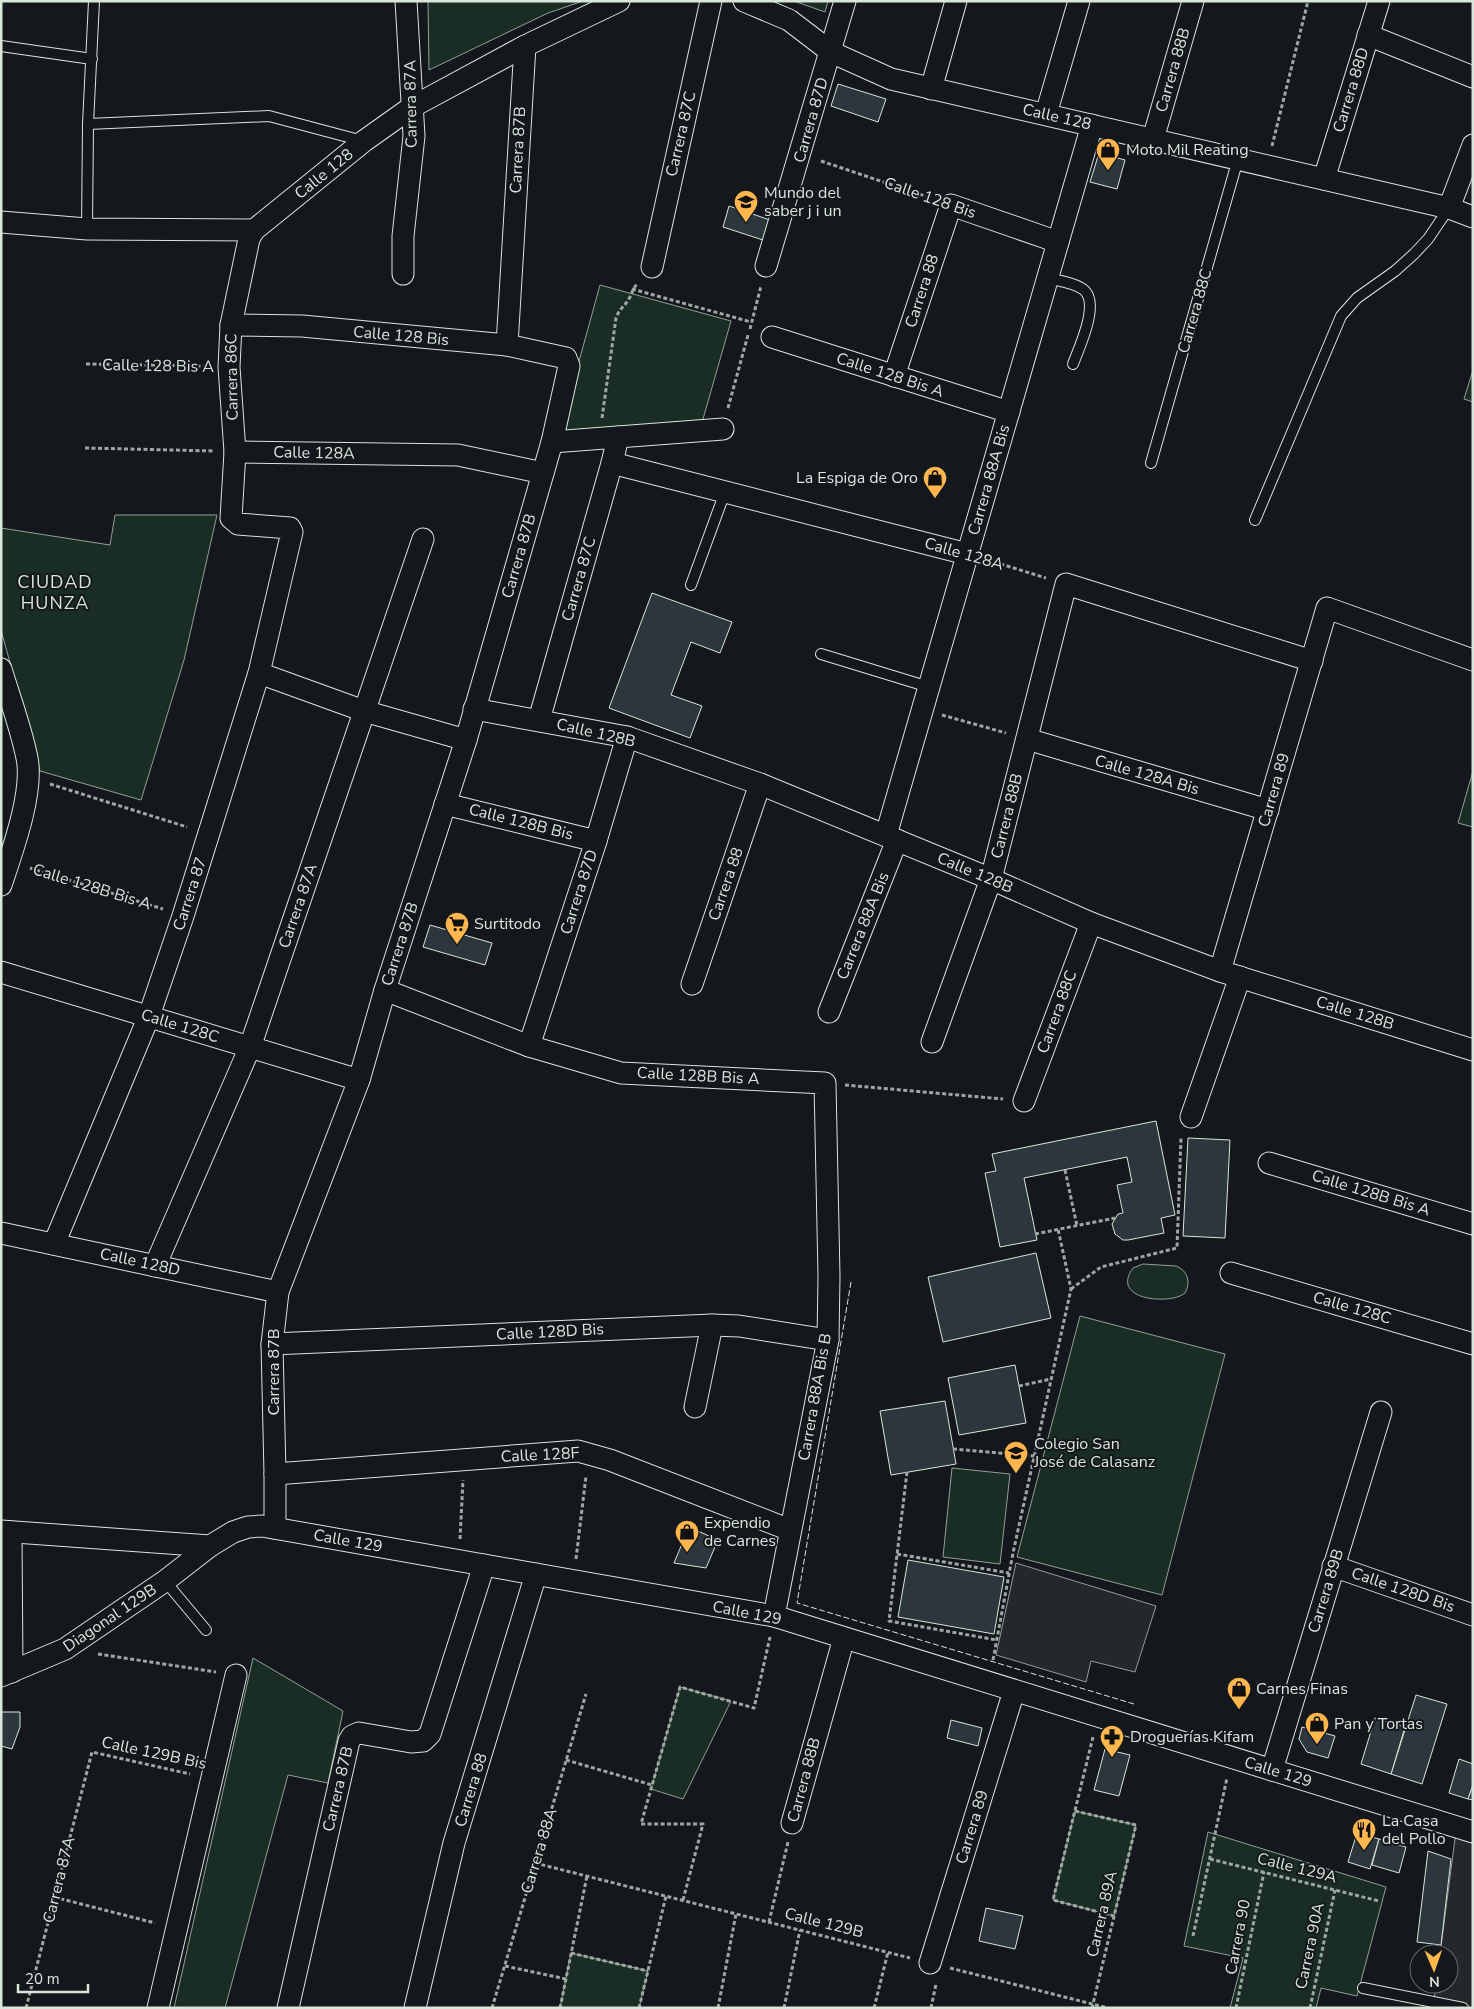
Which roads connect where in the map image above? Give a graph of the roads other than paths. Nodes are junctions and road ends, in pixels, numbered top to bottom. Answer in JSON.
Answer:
{"nodes":[{"id":1,"x":94,"y":1,"type":"edge"},
{"id":2,"x":406,"y":1,"type":"edge"},
{"id":3,"x":619,"y":1,"type":"edge"},
{"id":4,"x":711,"y":1,"type":"edge"},
{"id":5,"x":744,"y":1,"type":"edge"},
{"id":6,"x":845,"y":1,"type":"edge"},
{"id":7,"x":956,"y":1,"type":"edge"},
{"id":8,"x":1079,"y":1,"type":"edge"},
{"id":9,"x":1193,"y":1,"type":"edge"},
{"id":10,"x":1379,"y":1,"type":"edge"},
{"id":11,"x":1368,"y":35,"type":"junction"},
{"id":12,"x":1,"y":46,"type":"edge"},
{"id":13,"x":524,"y":46,"type":"junction"},
{"id":14,"x":831,"y":52,"type":"junction"},
{"id":15,"x":92,"y":59,"type":"junction"},
{"id":16,"x":1473,"y":77,"type":"edge"},
{"id":17,"x":931,"y":89,"type":"junction"},
{"id":18,"x":412,"y":107,"type":"junction"},
{"id":19,"x":1046,"y":114,"type":"junction"},
{"id":20,"x":88,"y":124,"type":"junction"},
{"id":21,"x":1092,"y":125,"type":"junction"},
{"id":22,"x":1153,"y":139,"type":"junction"},
{"id":23,"x":364,"y":141,"type":"junction"},
{"id":24,"x":1473,"y":145,"type":"edge"},
{"id":25,"x":1238,"y":159,"type":"junction"},
{"id":26,"x":1324,"y":180,"type":"junction"},
{"id":27,"x":951,"y":205,"type":"joint"},
{"id":28,"x":1449,"y":208,"type":"junction"},
{"id":29,"x":1473,"y":217,"type":"edge"},
{"id":30,"x":2,"y":225,"type":"edge"},
{"id":31,"x":87,"y":229,"type":"junction"},
{"id":32,"x":254,"y":230,"type":"junction"},
{"id":33,"x":1058,"y":242,"type":"junction"},
{"id":34,"x":766,"y":266,"type":"road end"},
{"id":35,"x":652,"y":267,"type":"dead end"},
{"id":36,"x":403,"y":274,"type":"dead end"},
{"id":37,"x":1047,"y":278,"type":"junction"},
{"id":38,"x":231,"y":325,"type":"junction"},
{"id":39,"x":772,"y":336,"type":"dead end"},
{"id":40,"x":506,"y":345,"type":"junction"},
{"id":41,"x":568,"y":362,"type":"joint"},
{"id":42,"x":1073,"y":364,"type":"dead end"},
{"id":43,"x":894,"y":376,"type":"junction"},
{"id":44,"x":1008,"y":412,"type":"junction"},
{"id":45,"x":723,"y":429,"type":"road end"},
{"id":46,"x":608,"y":438,"type":"junction"},
{"id":47,"x":552,"y":442,"type":"junction"},
{"id":48,"x":235,"y":452,"type":"junction"},
{"id":49,"x":612,"y":463,"type":"junction"},
{"id":50,"x":1151,"y":463,"type":"dead end"},
{"id":51,"x":542,"y":473,"type":"junction"},
{"id":52,"x":726,"y":492,"type":"junction"},
{"id":53,"x":1255,"y":520,"type":"dead end"},
{"id":54,"x":292,"y":532,"type":"joint"},
{"id":55,"x":423,"y":539,"type":"dead end"},
{"id":56,"x":968,"y":554,"type":"junction"},
{"id":57,"x":691,"y":585,"type":"dead end"},
{"id":58,"x":822,"y":654,"type":"dead end"},
{"id":59,"x":1473,"y":660,"type":"edge"},
{"id":60,"x":1312,"y":661,"type":"junction"},
{"id":61,"x":1,"y":669,"type":"edge"},
{"id":62,"x":259,"y":674,"type":"junction"},
{"id":63,"x":929,"y":687,"type":"junction"},
{"id":64,"x":474,"y":709,"type":"junction"},
{"id":65,"x":364,"y":711,"type":"junction"},
{"id":66,"x":539,"y":720,"type":"junction"},
{"id":67,"x":627,"y":738,"type":"junction"},
{"id":68,"x":1026,"y":739,"type":"junction"},
{"id":69,"x":466,"y":740,"type":"junction"},
{"id":70,"x":760,"y":784,"type":"junction"},
{"id":71,"x":446,"y":804,"type":"junction"},
{"id":72,"x":1268,"y":810,"type":"junction"},
{"id":73,"x":892,"y":838,"type":"junction"},
{"id":74,"x":596,"y":841,"type":"junction"},
{"id":75,"x":991,"y":879,"type":"junction"},
{"id":76,"x":1,"y":885,"type":"edge"},
{"id":77,"x":1091,"y":923,"type":"junction"},
{"id":78,"x":1,"y":972,"type":"edge"},
{"id":79,"x":1230,"y":974,"type":"junction"},
{"id":80,"x":692,"y":984,"type":"dead end"},
{"id":81,"x":385,"y":990,"type":"junction"},
{"id":82,"x":829,"y":1012,"type":"dead end"},
{"id":83,"x":149,"y":1016,"type":"junction"},
{"id":84,"x":932,"y":1042,"type":"dead end"},
{"id":85,"x":529,"y":1046,"type":"junction"},
{"id":86,"x":250,"y":1047,"type":"junction"},
{"id":87,"x":1473,"y":1050,"type":"edge"},
{"id":88,"x":359,"y":1080,"type":"junction"},
{"id":89,"x":825,"y":1083,"type":"joint"},
{"id":90,"x":1024,"y":1101,"type":"road end"},
{"id":91,"x":1191,"y":1117,"type":"dead end"},
{"id":92,"x":1269,"y":1163,"type":"dead end"},
{"id":93,"x":1473,"y":1224,"type":"edge"},
{"id":94,"x":1,"y":1233,"type":"edge"},
{"id":95,"x":54,"y":1244,"type":"junction"},
{"id":96,"x":155,"y":1266,"type":"junction"},
{"id":97,"x":1231,"y":1273,"type":"dead end"},
{"id":98,"x":278,"y":1292,"type":"junction"},
{"id":99,"x":712,"y":1325,"type":"junction"},
{"id":100,"x":828,"y":1340,"type":"junction"},
{"id":101,"x":272,"y":1344,"type":"junction"},
{"id":102,"x":1473,"y":1344,"type":"edge"},
{"id":103,"x":695,"y":1406,"type":"dead end"},
{"id":104,"x":1381,"y":1412,"type":"dead end"},
{"id":105,"x":275,"y":1474,"type":"junction"},
{"id":106,"x":274,"y":1528,"type":"junction"},
{"id":107,"x":790,"y":1530,"type":"junction"},
{"id":108,"x":6,"y":1532,"type":"edge"},
{"id":109,"x":210,"y":1546,"type":"junction"},
{"id":110,"x":484,"y":1565,"type":"junction"},
{"id":111,"x":1334,"y":1566,"type":"junction"},
{"id":112,"x":536,"y":1574,"type":"junction"},
{"id":113,"x":165,"y":1581,"type":"junction"},
{"id":114,"x":1473,"y":1614,"type":"edge"},
{"id":115,"x":774,"y":1616,"type":"junction"},
{"id":116,"x":206,"y":1630,"type":"dead end"},
{"id":117,"x":844,"y":1638,"type":"junction"},
{"id":118,"x":7,"y":1674,"type":"edge"},
{"id":119,"x":236,"y":1675,"type":"road end"},
{"id":120,"x":1014,"y":1691,"type":"junction"},
{"id":121,"x":1272,"y":1770,"type":"junction"},
{"id":122,"x":792,"y":1823,"type":"road end"},
{"id":123,"x":1473,"y":1832,"type":"edge"},
{"id":124,"x":930,"y":1963,"type":"road end"},
{"id":125,"x":1363,"y":1988,"type":"dead end"},
{"id":126,"x":158,"y":2008,"type":"edge"},
{"id":127,"x":288,"y":2008,"type":"edge"},
{"id":128,"x":415,"y":2008,"type":"edge"},
{"id":129,"x":1463,"y":2008,"type":"edge"}],
"edges":[{"from":1,"to":15,"type":"lane"},
{"from":2,"to":18,"type":"street","name":"Carrera 87A"},
{"from":3,"to":13,"type":"street","name":"Calle 128"},
{"from":4,"to":35,"type":"street","name":"Carrera 87C"},
{"from":5,"to":14,"type":"street","name":"Calle 128"},
{"from":6,"to":14,"type":"street","name":"Carrera 87D"},
{"from":7,"to":17,"type":"street"},
{"from":8,"to":19,"type":"street"},
{"from":9,"to":22,"type":"street","name":"Carrera 88B"},
{"from":10,"to":11,"type":"street","name":"Carrera 88D"},
{"from":11,"to":16,"type":"street"},
{"from":11,"to":26,"type":"street","name":"Carrera 88D"},
{"from":12,"to":15,"type":"lane"},
{"from":13,"to":18,"type":"street","name":"Calle 128"},
{"from":13,"to":40,"type":"street","name":"Carrera 87B"},
{"from":14,"to":17,"type":"street","name":"Calle 128"},
{"from":14,"to":34,"type":"street","name":"Carrera 87D"},
{"from":15,"to":20,"type":"lane"},
{"from":17,"to":19,"type":"street","name":"Calle 128"},
{"from":18,"to":23,"type":"street","name":"Calle 128"},
{"from":18,"to":36,"type":"street","name":"Carrera 87A"},
{"from":19,"to":21,"type":"street","name":"Calle 128"},
{"from":20,"to":23,"type":"lane"},
{"from":20,"to":31,"type":"lane"},
{"from":21,"to":22,"type":"street","name":"Calle 128"},
{"from":21,"to":33,"type":"street","name":"Carrera 88A Bis"},
{"from":22,"to":25,"type":"street","name":"Calle 128"},
{"from":23,"to":32,"type":"street","name":"Calle 128"},
{"from":24,"to":28,"type":"street"},
{"from":25,"to":26,"type":"street","name":"Calle 128"},
{"from":25,"to":50,"type":"lane","name":"Carrera 88C"},
{"from":26,"to":28,"type":"street","name":"Calle 128"},
{"from":27,"to":33,"type":"street","name":"Calle 128 Bis"},
{"from":27,"to":43,"type":"street","name":"Carrera 88"},
{"from":28,"to":29,"type":"street","name":"Calle 128"},
{"from":28,"to":53,"type":"lane"},
{"from":30,"to":31,"type":"street"},
{"from":31,"to":32,"type":"street"},
{"from":32,"to":38,"type":"street","name":"Carrera 86C"},
{"from":33,"to":37,"type":"street","name":"Carrera 88A Bis"},
{"from":37,"to":42,"type":"lane"},
{"from":37,"to":44,"type":"street","name":"Carrera 88A Bis"},
{"from":38,"to":40,"type":"street","name":"Calle 128 Bis"},
{"from":38,"to":48,"type":"street","name":"Carrera 86C"},
{"from":39,"to":43,"type":"street","name":"Calle 128 Bis A"},
{"from":40,"to":41,"type":"street","name":"Calle 128 Bis"},
{"from":41,"to":47,"type":"street","name":"Carrera 87B"},
{"from":43,"to":44,"type":"street","name":"Calle 128 Bis A"},
{"from":44,"to":56,"type":"street","name":"Carrera 88A Bis"},
{"from":45,"to":46,"type":"street"},
{"from":46,"to":47,"type":"street"},
{"from":46,"to":49,"type":"street","name":"Carrera 87C"},
{"from":47,"to":51,"type":"street","name":"Carrera 87B"},
{"from":48,"to":51,"type":"street","name":"Calle 128A"},
{"from":48,"to":54,"type":"street","name":"Carrera 86C"},
{"from":49,"to":52,"type":"street","name":"Calle 128A"},
{"from":49,"to":66,"type":"street","name":"Carrera 87C"},
{"from":51,"to":64,"type":"street","name":"Carrera 87B"},
{"from":52,"to":56,"type":"street","name":"Calle 128A"},
{"from":52,"to":57,"type":"lane"},
{"from":54,"to":62,"type":"street","name":"Carrera 87"},
{"from":55,"to":65,"type":"street","name":"Carrera 87A"},
{"from":56,"to":63,"type":"street","name":"Carrera 88A Bis"},
{"from":58,"to":63,"type":"lane"},
{"from":59,"to":60,"type":"street","name":"Carrera 89"},
{"from":60,"to":68,"type":"street","name":"Carrera 88B"},
{"from":60,"to":72,"type":"street","name":"Carrera 89"},
{"from":61,"to":76,"type":"street"},
{"from":62,"to":65,"type":"street"},
{"from":62,"to":83,"type":"street","name":"Carrera 87"},
{"from":63,"to":73,"type":"street","name":"Carrera 88A Bis"},
{"from":64,"to":66,"type":"street","name":"Calle 128B"},
{"from":64,"to":69,"type":"street","name":"Carrera 87B"},
{"from":65,"to":69,"type":"street"},
{"from":65,"to":86,"type":"street","name":"Carrera 87A"},
{"from":66,"to":67,"type":"street","name":"Calle 128B"},
{"from":67,"to":70,"type":"street","name":"Calle 128B"},
{"from":67,"to":74,"type":"street","name":"Carrera 87D"},
{"from":68,"to":72,"type":"street","name":"Calle 128A Bis"},
{"from":68,"to":75,"type":"street","name":"Carrera 88B"},
{"from":69,"to":71,"type":"street","name":"Carrera 87B"},
{"from":70,"to":73,"type":"street","name":"Calle 128B"},
{"from":70,"to":80,"type":"street","name":"Carrera 88"},
{"from":71,"to":74,"type":"street","name":"Calle 128B Bis"},
{"from":71,"to":81,"type":"street","name":"Carrera 87B"},
{"from":72,"to":79,"type":"street","name":"Carrera 89"},
{"from":73,"to":75,"type":"street","name":"Calle 128B"},
{"from":73,"to":82,"type":"street","name":"Carrera 88A Bis"},
{"from":74,"to":85,"type":"street","name":"Carrera 87D"},
{"from":75,"to":77,"type":"street","name":"Calle 128B"},
{"from":75,"to":84,"type":"street","name":"Carrera 88B"},
{"from":77,"to":79,"type":"street","name":"Calle 128B"},
{"from":77,"to":90,"type":"street","name":"Carrera 88C"},
{"from":78,"to":83,"type":"street","name":"Calle 128C"},
{"from":79,"to":87,"type":"street","name":"Calle 128B"},
{"from":79,"to":91,"type":"street","name":"Carrera 89"},
{"from":81,"to":85,"type":"street","name":"Calle 128B Bis A"},
{"from":81,"to":88,"type":"street","name":"Carrera 87B"},
{"from":83,"to":86,"type":"street","name":"Calle 128C"},
{"from":83,"to":95,"type":"street","name":"Carrera 87"},
{"from":85,"to":89,"type":"street","name":"Calle 128B Bis A"},
{"from":86,"to":88,"type":"street","name":"Calle 128C"},
{"from":86,"to":96,"type":"street","name":"Carrera 87A"},
{"from":88,"to":98,"type":"street","name":"Carrera 87B"},
{"from":89,"to":100,"type":"street","name":"Carrera 88A Bis B"},
{"from":92,"to":93,"type":"street","name":"Calle 128B Bis A"},
{"from":94,"to":95,"type":"street","name":"Calle 128D"},
{"from":95,"to":96,"type":"street","name":"Calle 128D"},
{"from":96,"to":98,"type":"street","name":"Calle 128D"},
{"from":97,"to":102,"type":"street","name":"Calle 128C"},
{"from":98,"to":101,"type":"street","name":"Carrera 87B"},
{"from":99,"to":100,"type":"street","name":"Calle 128D Bis"},
{"from":99,"to":101,"type":"street","name":"Calle 128D Bis"},
{"from":99,"to":103,"type":"street"},
{"from":100,"to":107,"type":"street","name":"Carrera 88A Bis B"},
{"from":101,"to":105,"type":"street","name":"Carrera 87B"},
{"from":104,"to":111,"type":"street","name":"Carrera 89B"},
{"from":105,"to":106,"type":"street","name":"Carrera 87B"},
{"from":105,"to":107,"type":"street","name":"Calle 128F"},
{"from":106,"to":109,"type":"street","name":"Calle 129"},
{"from":106,"to":110,"type":"street","name":"Calle 129"},
{"from":107,"to":115,"type":"street","name":"Carrera 88A Bis B"},
{"from":108,"to":109,"type":"street"},
{"from":108,"to":118,"type":"street"},
{"from":109,"to":113,"type":"street","name":"Diagonal 129B"},
{"from":110,"to":112,"type":"street","name":"Calle 129"},
{"from":110,"to":127,"type":"street","name":"Carrera 87B"},
{"from":111,"to":114,"type":"street","name":"Calle 128D Bis"},
{"from":111,"to":121,"type":"street","name":"Carrera 89B"},
{"from":112,"to":115,"type":"street","name":"Calle 129"},
{"from":112,"to":128,"type":"street","name":"Carrera 88"},
{"from":113,"to":116,"type":"lane"},
{"from":113,"to":118,"type":"street","name":"Diagonal 129B"},
{"from":115,"to":117,"type":"street","name":"Calle 129"},
{"from":117,"to":120,"type":"street","name":"Calle 129"},
{"from":117,"to":122,"type":"street","name":"Carrera 88B"},
{"from":119,"to":126,"type":"street"},
{"from":120,"to":121,"type":"street","name":"Calle 129"},
{"from":120,"to":124,"type":"street","name":"Carrera 89"},
{"from":121,"to":123,"type":"street","name":"Calle 129"},
{"from":125,"to":129,"type":"lane"}]}
